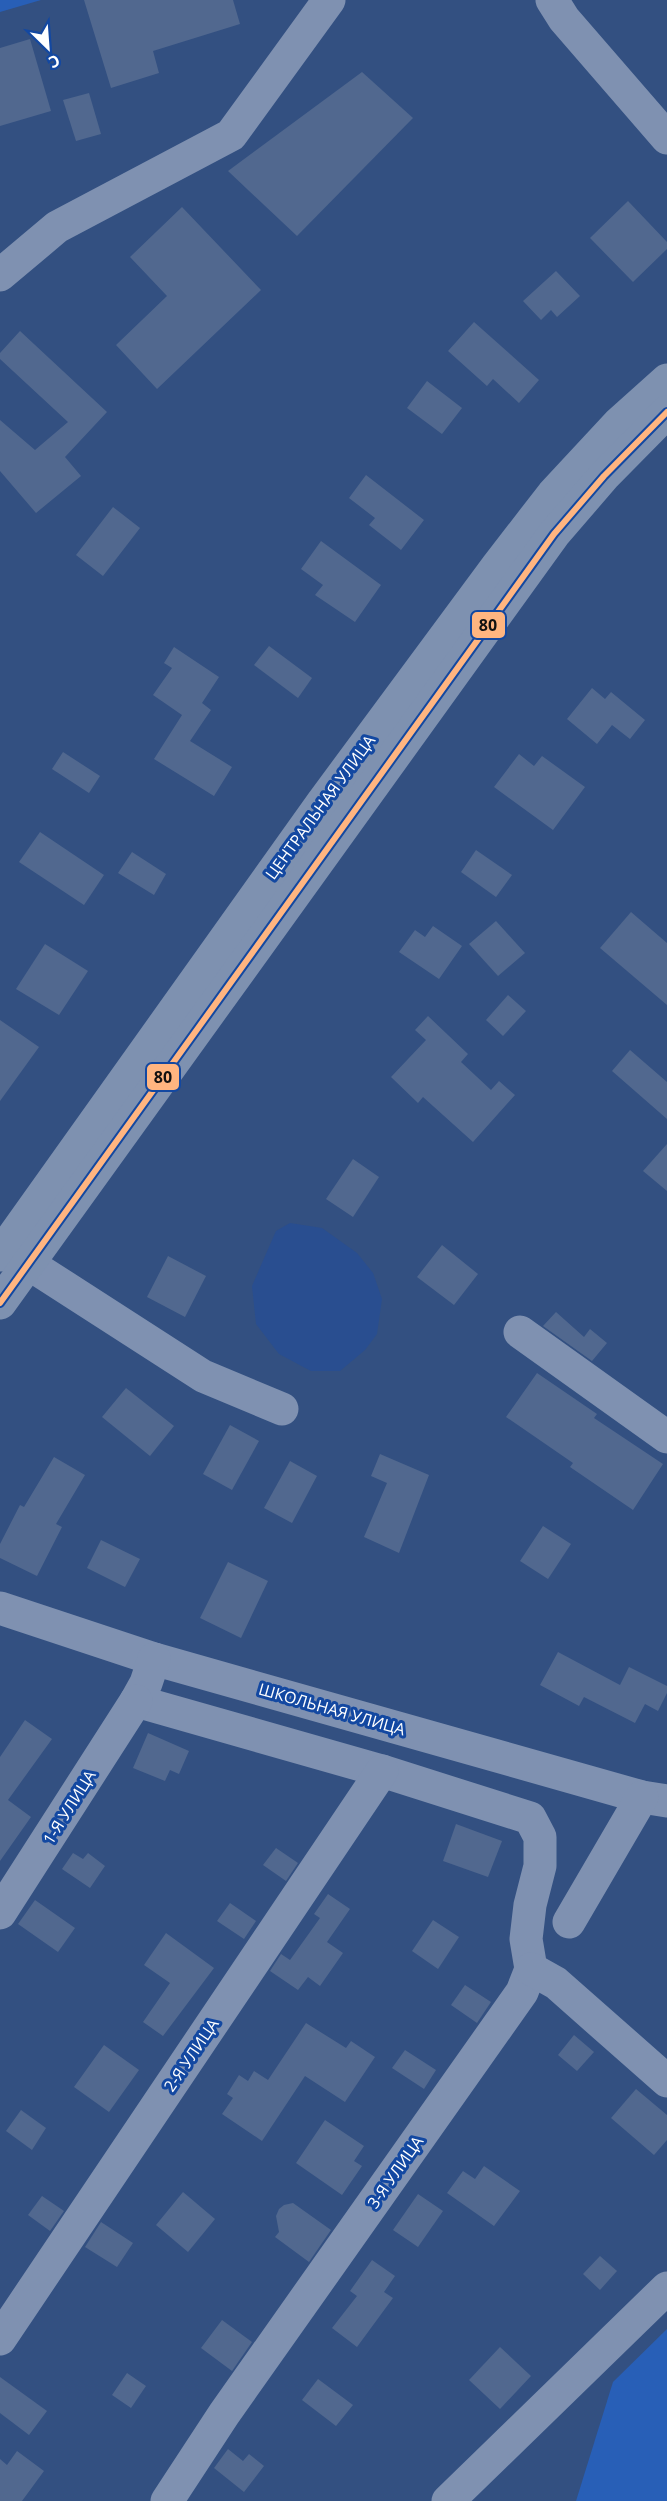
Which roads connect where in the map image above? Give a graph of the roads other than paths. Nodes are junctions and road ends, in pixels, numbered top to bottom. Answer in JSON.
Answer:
{"nodes":[{"id":1,"x":329,"y":0,"type":"edge"},
{"id":2,"x":552,"y":0,"type":"edge"},
{"id":3,"x":667,"y":138,"type":"edge"},
{"id":4,"x":0,"y":275,"type":"edge"},
{"id":5,"x":667,"y":380,"type":"edge"},
{"id":6,"x":667,"y":412,"type":"edge"},
{"id":7,"x":14,"y":1259,"type":"edge"},
{"id":8,"x":0,"y":1303,"type":"edge"},
{"id":9,"x":520,"y":1332,"type":"dead end"},
{"id":10,"x":282,"y":1409,"type":"dead end"},
{"id":11,"x":667,"y":1437,"type":"edge"},
{"id":12,"x":0,"y":1608,"type":"edge"},
{"id":13,"x":154,"y":1659,"type":"junction"},
{"id":14,"x":136,"y":1701,"type":"junction"},
{"id":15,"x":382,"y":1771,"type":"junction"},
{"id":16,"x":654,"y":1798,"type":"edge"},
{"id":17,"x":0,"y":1913,"type":"edge"},
{"id":18,"x":569,"y":1922,"type":"dead end"},
{"id":19,"x":531,"y":1969,"type":"junction"},
{"id":20,"x":667,"y":2081,"type":"edge"},
{"id":21,"x":667,"y":2288,"type":"edge"},
{"id":22,"x":0,"y":2339,"type":"edge"},
{"id":23,"x":167,"y":2501,"type":"edge"},
{"id":24,"x":448,"y":2501,"type":"edge"}],
"edges":[{"from":1,"to":4,"type":"street"},
{"from":2,"to":3,"type":"street"},
{"from":5,"to":7,"type":"main road","name":"ЦЕНТРАЛЬНАЯ УЛИЦА"},
{"from":6,"to":7,"type":"main road","name":"ЦЕНТРАЛЬНАЯ УЛИЦА"},
{"from":7,"to":8,"type":"main road","name":"ЦЕНТРАЛЬНАЯ УЛИЦА"},
{"from":7,"to":10,"type":"street"},
{"from":9,"to":11,"type":"street"},
{"from":12,"to":13,"type":"street","name":"ШКОЛЬНАЯ УЛИЦА"},
{"from":13,"to":14,"type":"street","name":"1-Я УЛИЦА"},
{"from":13,"to":16,"type":"street","name":"ШКОЛЬНАЯ УЛИЦА"},
{"from":14,"to":15,"type":"street"},
{"from":14,"to":17,"type":"street","name":"1-Я УЛИЦА"},
{"from":15,"to":19,"type":"street"},
{"from":15,"to":22,"type":"street","name":"2-Я УЛИЦА"},
{"from":16,"to":18,"type":"street"},
{"from":19,"to":20,"type":"street"},
{"from":19,"to":23,"type":"street","name":"3-Я УЛИЦА"},
{"from":21,"to":24,"type":"street"}]}
